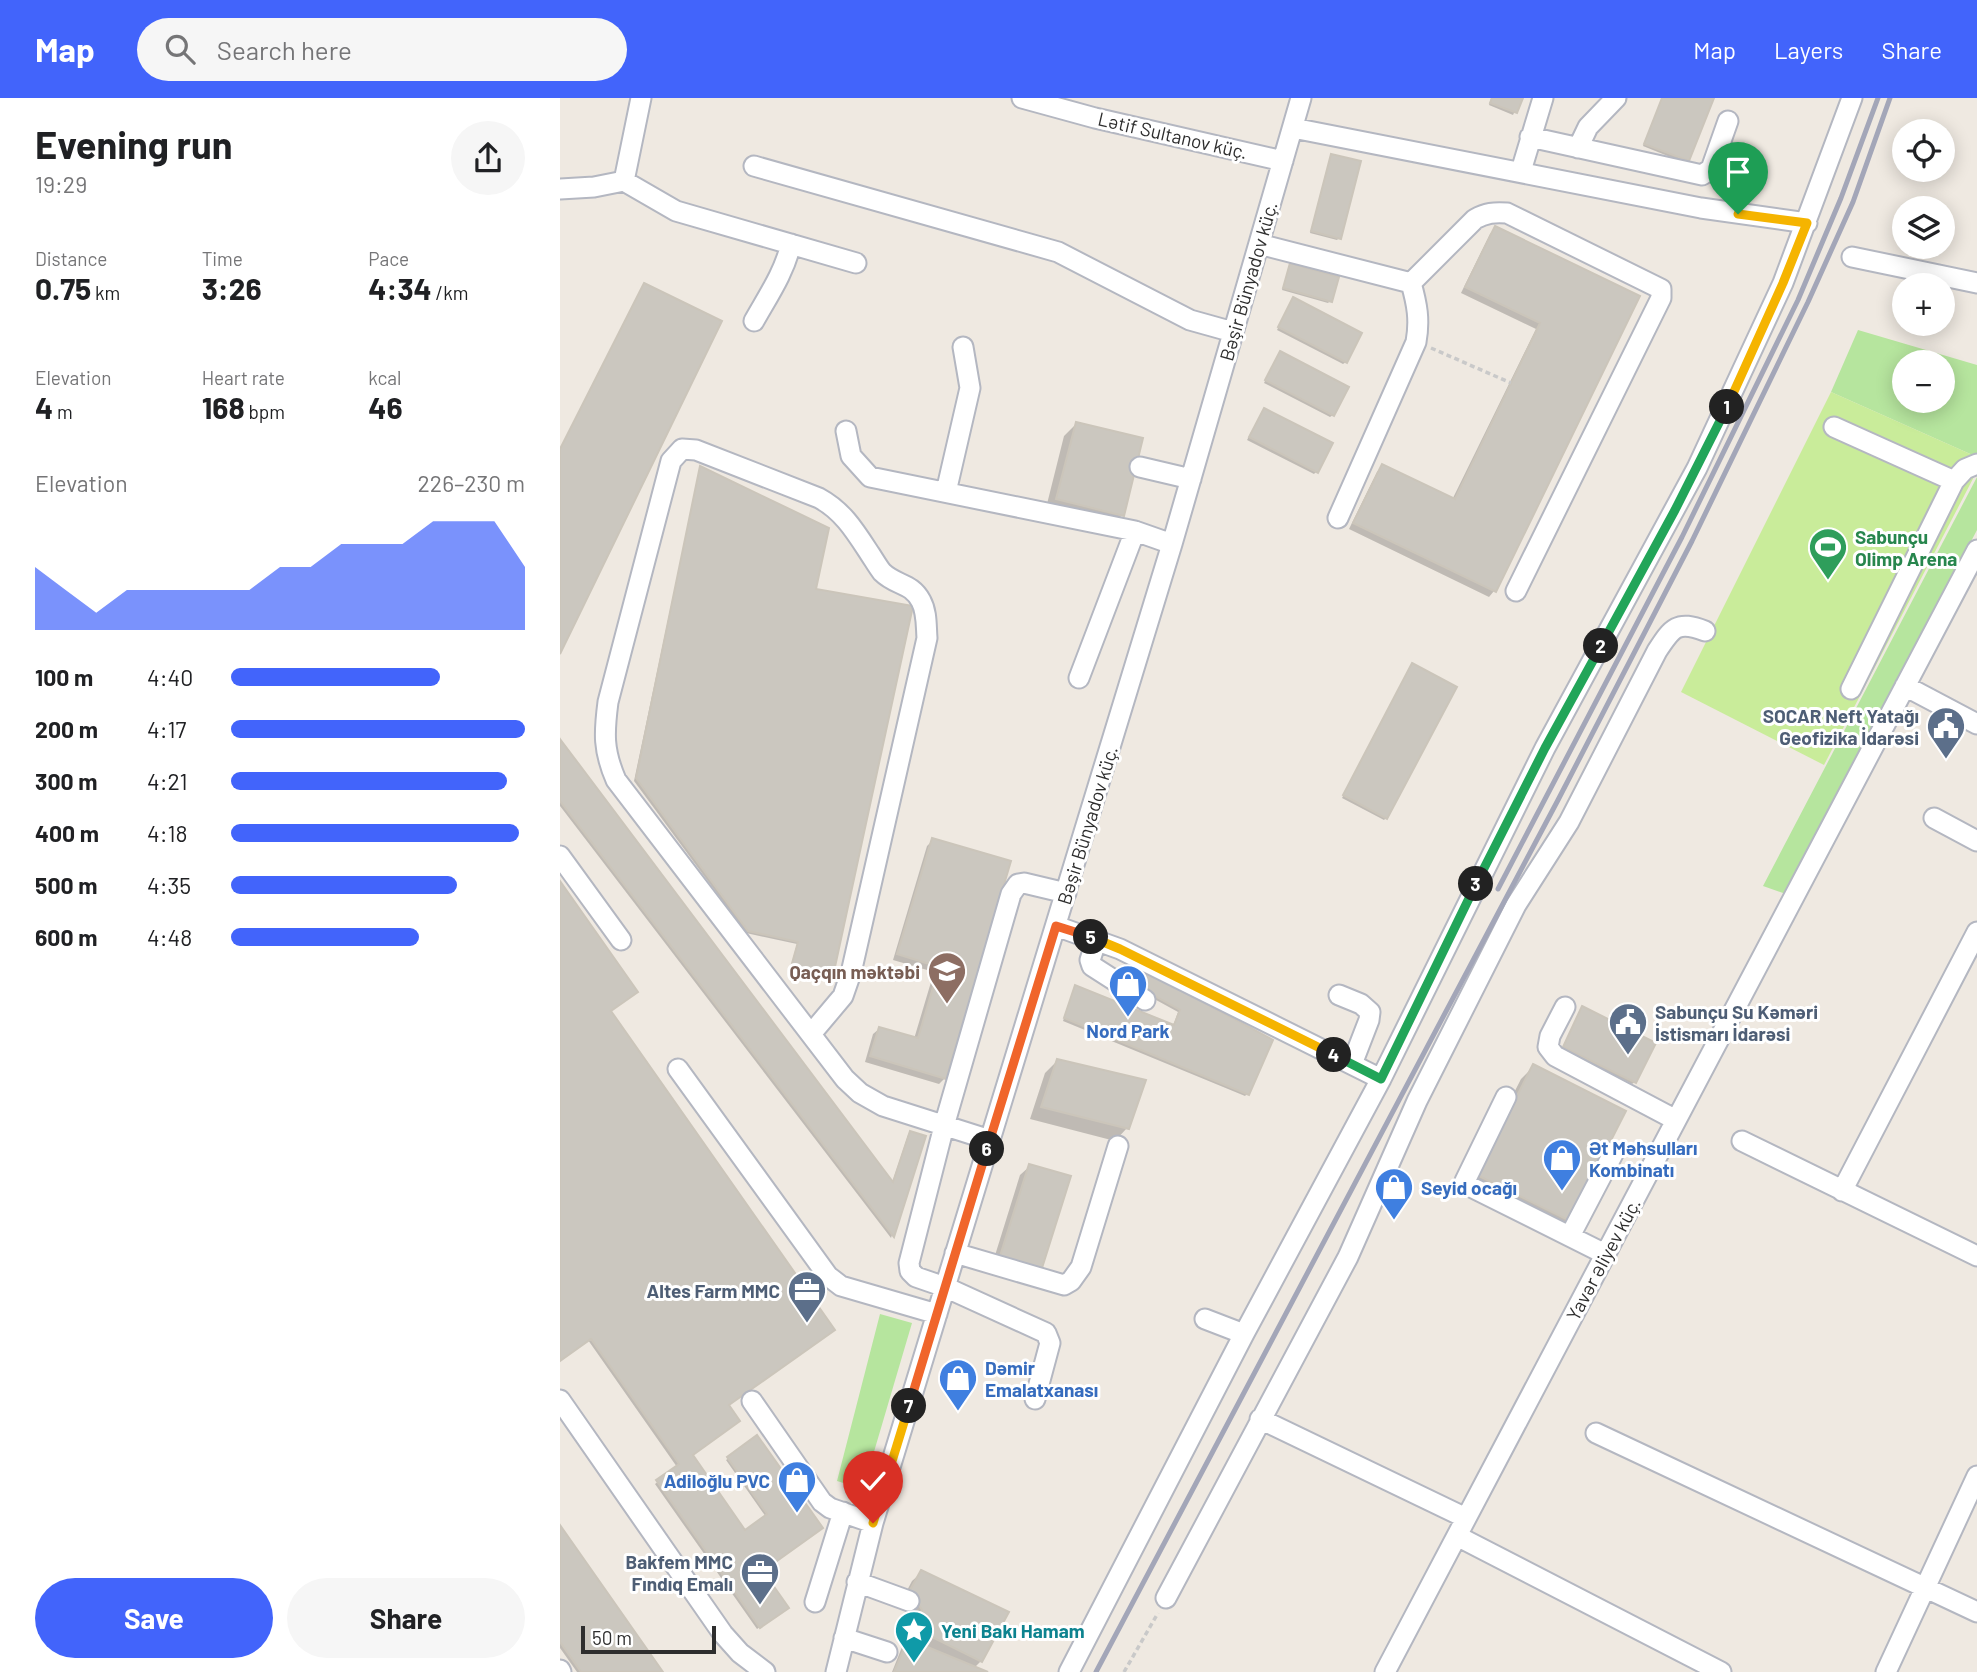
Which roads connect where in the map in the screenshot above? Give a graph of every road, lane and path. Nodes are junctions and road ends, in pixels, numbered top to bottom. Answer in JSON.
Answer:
{"nodes":[{"id":1,"x":641,"y":98,"type":"edge"},
{"id":2,"x":1022,"y":98,"type":"edge"},
{"id":3,"x":1301,"y":98,"type":"edge"},
{"id":4,"x":1543,"y":98,"type":"edge"},
{"id":5,"x":1616,"y":98,"type":"edge"},
{"id":6,"x":1852,"y":98,"type":"edge"},
{"id":7,"x":1728,"y":121,"type":"dead end"},
{"id":8,"x":1293,"y":128,"type":"junction"},
{"id":9,"x":1530,"y":137,"type":"junction"},
{"id":10,"x":1578,"y":148,"type":"junction"},
{"id":11,"x":1283,"y":161,"type":"junction"},
{"id":12,"x":754,"y":166,"type":"dead end"},
{"id":13,"x":1521,"y":171,"type":"junction"},
{"id":14,"x":624,"y":181,"type":"junction"},
{"id":15,"x":560,"y":189,"type":"edge"},
{"id":16,"x":1807,"y":223,"type":"junction"},
{"id":17,"x":791,"y":244,"type":"junction"},
{"id":18,"x":1259,"y":244,"type":"junction"},
{"id":19,"x":1852,"y":257,"type":"dead end"},
{"id":20,"x":856,"y":263,"type":"dead end"},
{"id":21,"x":1411,"y":283,"type":"junction"},
{"id":22,"x":1977,"y":283,"type":"edge"},
{"id":23,"x":754,"y":321,"type":"dead end"},
{"id":24,"x":1233,"y":332,"type":"junction"},
{"id":25,"x":1416,"y":342,"type":"junction"},
{"id":26,"x":963,"y":347,"type":"dead end"},
{"id":27,"x":1511,"y":383,"type":"dead end"},
{"id":28,"x":1834,"y":427,"type":"dead end"},
{"id":29,"x":846,"y":431,"type":"dead end"},
{"id":30,"x":1977,"y":464,"type":"edge"},
{"id":31,"x":1140,"y":467,"type":"dead end"},
{"id":32,"x":1191,"y":479,"type":"junction"},
{"id":33,"x":1954,"y":481,"type":"junction"},
{"id":34,"x":946,"y":492,"type":"junction"},
{"id":35,"x":1338,"y":518,"type":"dead end"},
{"id":36,"x":1135,"y":531,"type":"junction"},
{"id":37,"x":1172,"y":544,"type":"junction"},
{"id":38,"x":1977,"y":550,"type":"edge"},
{"id":39,"x":1516,"y":591,"type":"dead end"},
{"id":40,"x":1705,"y":631,"type":"dead end"},
{"id":41,"x":1079,"y":678,"type":"dead end"},
{"id":42,"x":1905,"y":686,"type":"junction"},
{"id":43,"x":1850,"y":689,"type":"dead end"},
{"id":44,"x":1977,"y":724,"type":"edge"},
{"id":45,"x":1934,"y":818,"type":"dead end"},
{"id":46,"x":1977,"y":841,"type":"edge"},
{"id":47,"x":560,"y":856,"type":"edge"},
{"id":48,"x":1066,"y":893,"type":"junction"},
{"id":49,"x":1056,"y":926,"type":"junction"},
{"id":50,"x":1977,"y":932,"type":"edge"},
{"id":51,"x":1097,"y":939,"type":"junction"},
{"id":52,"x":621,"y":940,"type":"dead end"},
{"id":53,"x":1339,"y":995,"type":"dead end"},
{"id":54,"x":1145,"y":1000,"type":"dead end"},
{"id":55,"x":1565,"y":1007,"type":"dead end"},
{"id":56,"x":811,"y":1034,"type":"junction"},
{"id":57,"x":1352,"y":1064,"type":"junction"},
{"id":58,"x":678,"y":1069,"type":"dead end"},
{"id":59,"x":1381,"y":1079,"type":"junction"},
{"id":60,"x":1506,"y":1097,"type":"dead end"},
{"id":61,"x":1676,"y":1120,"type":"junction"},
{"id":62,"x":944,"y":1126,"type":"junction"},
{"id":63,"x":990,"y":1140,"type":"junction"},
{"id":64,"x":1742,"y":1141,"type":"dead end"},
{"id":65,"x":1118,"y":1146,"type":"dead end"},
{"id":66,"x":1614,"y":1152,"type":"dead end"},
{"id":67,"x":1842,"y":1191,"type":"junction"},
{"id":68,"x":1570,"y":1236,"type":"junction"},
{"id":69,"x":955,"y":1253,"type":"junction"},
{"id":70,"x":1605,"y":1254,"type":"junction"},
{"id":71,"x":1976,"y":1255,"type":"edge"},
{"id":72,"x":945,"y":1287,"type":"junction"},
{"id":73,"x":937,"y":1314,"type":"junction"},
{"id":74,"x":1205,"y":1319,"type":"dead end"},
{"id":75,"x":1244,"y":1334,"type":"junction"},
{"id":76,"x":1035,"y":1399,"type":"dead end"},
{"id":77,"x":560,"y":1400,"type":"edge"},
{"id":78,"x":752,"y":1401,"type":"dead end"},
{"id":79,"x":1260,"y":1419,"type":"junction"},
{"id":80,"x":1596,"y":1433,"type":"dead end"},
{"id":81,"x":1977,"y":1476,"type":"edge"},
{"id":82,"x":843,"y":1512,"type":"junction"},
{"id":83,"x":1466,"y":1518,"type":"junction"},
{"id":84,"x":873,"y":1523,"type":"junction"},
{"id":85,"x":1457,"y":1536,"type":"junction"},
{"id":86,"x":857,"y":1582,"type":"junction"},
{"id":87,"x":1926,"y":1588,"type":"junction"},
{"id":88,"x":1166,"y":1598,"type":"joint"},
{"id":89,"x":909,"y":1601,"type":"dead end"},
{"id":90,"x":815,"y":1602,"type":"dead end"},
{"id":91,"x":1977,"y":1612,"type":"edge"},
{"id":92,"x":844,"y":1638,"type":"junction"},
{"id":93,"x":887,"y":1652,"type":"dead end"},
{"id":94,"x":765,"y":1672,"type":"edge"},
{"id":95,"x":836,"y":1672,"type":"edge"},
{"id":96,"x":1069,"y":1672,"type":"edge"},
{"id":97,"x":1124,"y":1672,"type":"edge"},
{"id":98,"x":1385,"y":1672,"type":"edge"},
{"id":99,"x":1721,"y":1672,"type":"edge"},
{"id":100,"x":1886,"y":1672,"type":"edge"}],
"edges":[{"from":1,"to":14,"type":"street"},
{"from":2,"to":11,"type":"street","name":"Lətif Sultanov küç."},
{"from":3,"to":8,"type":"street","name":"Bəşir Bünyadov küç."},
{"from":4,"to":9,"type":"street"},
{"from":5,"to":10,"type":"street"},
{"from":6,"to":16,"type":"street"},
{"from":7,"to":10,"type":"street"},
{"from":8,"to":11,"type":"street","name":"Bəşir Bünyadov küç."},
{"from":8,"to":13,"type":"street"},
{"from":9,"to":10,"type":"street"},
{"from":9,"to":13,"type":"street"},
{"from":11,"to":18,"type":"street","name":"Bəşir Bünyadov küç."},
{"from":12,"to":24,"type":"street"},
{"from":13,"to":16,"type":"street"},
{"from":14,"to":15,"type":"street"},
{"from":14,"to":17,"type":"street"},
{"from":16,"to":59,"type":"street"},
{"from":17,"to":20,"type":"street"},
{"from":17,"to":23,"type":"street"},
{"from":18,"to":21,"type":"street"},
{"from":18,"to":24,"type":"street","name":"Bəşir Bünyadov küç."},
{"from":19,"to":22,"type":"street"},
{"from":21,"to":25,"type":"street"},
{"from":21,"to":39,"type":"street"},
{"from":24,"to":32,"type":"street","name":"Bəşir Bünyadov küç."},
{"from":25,"to":27,"type":"path"},
{"from":25,"to":35,"type":"street"},
{"from":26,"to":34,"type":"street"},
{"from":28,"to":33,"type":"street"},
{"from":29,"to":34,"type":"street"},
{"from":30,"to":33,"type":"street"},
{"from":31,"to":32,"type":"street"},
{"from":32,"to":37,"type":"street","name":"Bəşir Bünyadov küç."},
{"from":33,"to":43,"type":"street"},
{"from":34,"to":36,"type":"street"},
{"from":36,"to":37,"type":"street"},
{"from":36,"to":41,"type":"street"},
{"from":37,"to":48,"type":"street","name":"Bəşir Bünyadov küç."},
{"from":38,"to":42,"type":"street","name":"Yavər Əliyev küç."},
{"from":40,"to":79,"type":"street"},
{"from":42,"to":44,"type":"street"},
{"from":42,"to":61,"type":"street","name":"Yavər Əliyev küç."},
{"from":45,"to":46,"type":"street"},
{"from":47,"to":52,"type":"street"},
{"from":48,"to":49,"type":"street","name":"Bəşir Bünyadov küç."},
{"from":48,"to":62,"type":"street"},
{"from":49,"to":51,"type":"street"},
{"from":49,"to":63,"type":"street","name":"Bəşir Bünyadov küç."},
{"from":50,"to":67,"type":"street"},
{"from":51,"to":54,"type":"street"},
{"from":51,"to":57,"type":"street"},
{"from":53,"to":57,"type":"street"},
{"from":55,"to":61,"type":"street"},
{"from":56,"to":56,"type":"street"},
{"from":56,"to":62,"type":"street"},
{"from":57,"to":59,"type":"street"},
{"from":58,"to":73,"type":"street"},
{"from":59,"to":75,"type":"street"},
{"from":60,"to":68,"type":"street"},
{"from":61,"to":70,"type":"street","name":"Yavər Əliyev küç."},
{"from":62,"to":63,"type":"street"},
{"from":62,"to":72,"type":"street"},
{"from":63,"to":69,"type":"street","name":"Bəşir Bünyadov küç."},
{"from":64,"to":67,"type":"street"},
{"from":65,"to":69,"type":"street"},
{"from":66,"to":68,"type":"street"},
{"from":67,"to":71,"type":"street"},
{"from":68,"to":70,"type":"street"},
{"from":69,"to":72,"type":"street","name":"Bəşir Bünyadov küç."},
{"from":70,"to":83,"type":"street","name":"Yavər Əliyev küç."},
{"from":72,"to":73,"type":"street","name":"Bəşir Bünyadov küç."},
{"from":72,"to":76,"type":"street"},
{"from":73,"to":84,"type":"street","name":"Bəşir Bünyadov küç."},
{"from":74,"to":75,"type":"street"},
{"from":75,"to":96,"type":"street"},
{"from":77,"to":94,"type":"street"},
{"from":78,"to":82,"type":"street"},
{"from":79,"to":83,"type":"street"},
{"from":79,"to":88,"type":"street"},
{"from":80,"to":87,"type":"street"},
{"from":81,"to":87,"type":"street"},
{"from":82,"to":84,"type":"street"},
{"from":82,"to":90,"type":"street"},
{"from":83,"to":85,"type":"street","name":"Yavər Əliyev küç."},
{"from":84,"to":86,"type":"street","name":"Bəşir Bünyadov küç."},
{"from":85,"to":98,"type":"street","name":"Yavər Əliyev küç."},
{"from":85,"to":99,"type":"street"},
{"from":86,"to":89,"type":"street"},
{"from":86,"to":92,"type":"street","name":"Bəşir Bünyadov küç."},
{"from":87,"to":91,"type":"street"},
{"from":87,"to":100,"type":"street"},
{"from":88,"to":97,"type":"path"},
{"from":92,"to":93,"type":"street"},
{"from":92,"to":95,"type":"street","name":"Bəşir Bünyadov küç."}]}
